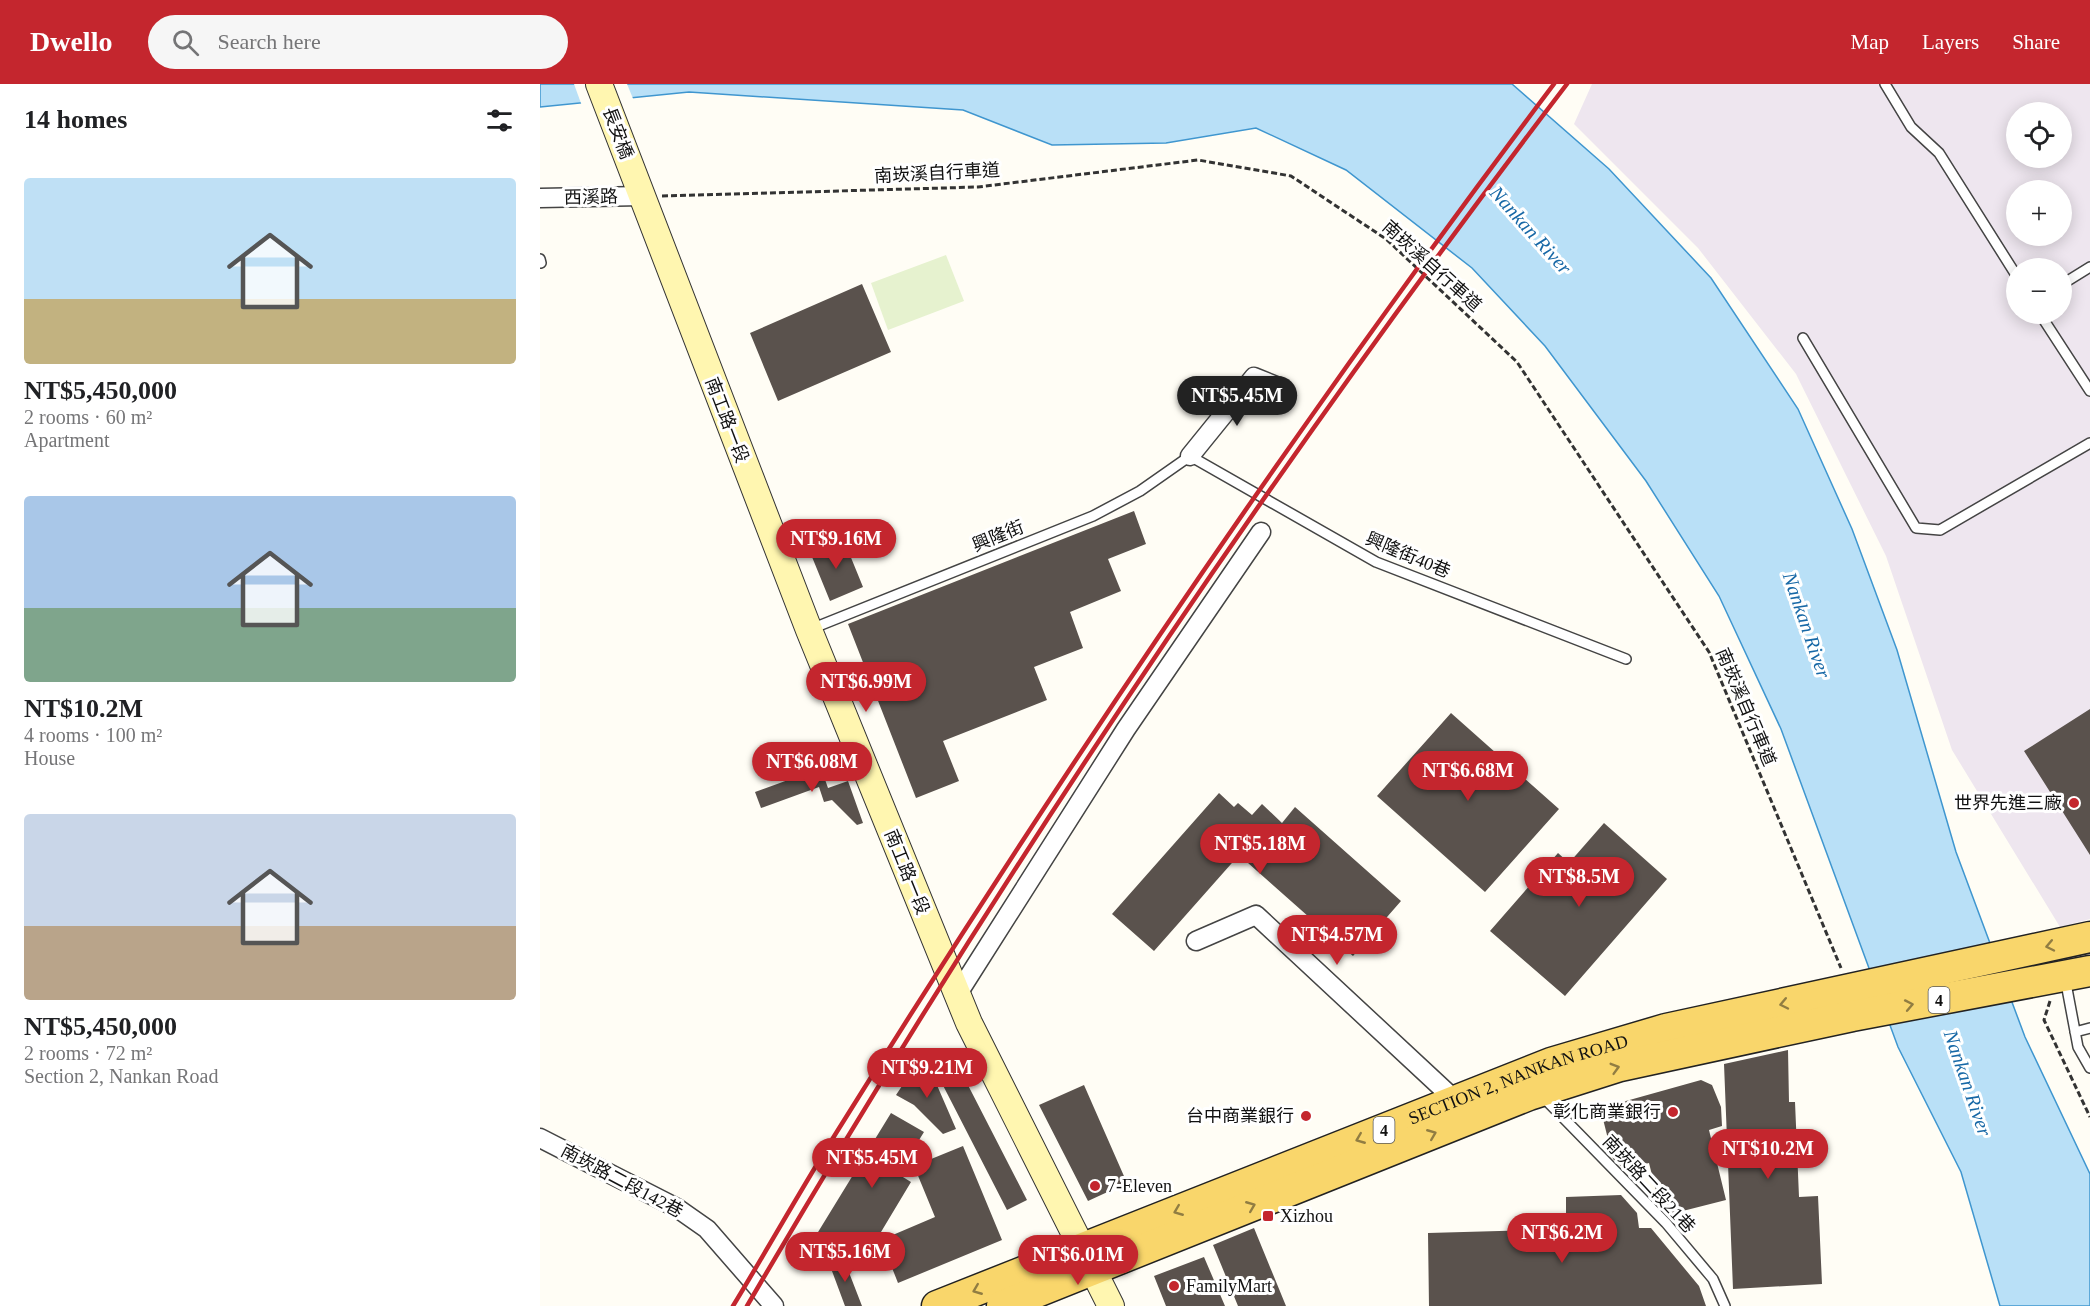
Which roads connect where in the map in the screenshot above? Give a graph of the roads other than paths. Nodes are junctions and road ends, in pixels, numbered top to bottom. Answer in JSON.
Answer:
{"nodes":[{"id":1,"x":599,"y":84,"type":"edge"},
{"id":2,"x":1885,"y":84,"type":"edge"},
{"id":3,"x":639,"y":190,"type":"junction"},
{"id":4,"x":540,"y":198,"type":"edge"},
{"id":5,"x":2006,"y":259,"type":"edge"},
{"id":6,"x":2090,"y":267,"type":"edge"},
{"id":7,"x":2072,"y":278,"type":"edge"},
{"id":8,"x":2046,"y":324,"type":"edge"},
{"id":9,"x":1803,"y":338,"type":"dead end"},
{"id":10,"x":1281,"y":388,"type":"dead end"},
{"id":11,"x":2090,"y":392,"type":"edge"},
{"id":12,"x":2090,"y":443,"type":"edge"},
{"id":13,"x":1190,"y":456,"type":"junction"},
{"id":14,"x":1261,"y":532,"type":"dead end"},
{"id":15,"x":808,"y":630,"type":"junction"},
{"id":16,"x":1626,"y":659,"type":"dead end"},
{"id":17,"x":2090,"y":938,"type":"edge"},
{"id":18,"x":1196,"y":941,"type":"dead end"},
{"id":19,"x":2057,"y":977,"type":"edge"},
{"id":20,"x":1845,"y":992,"type":"junction"},
{"id":21,"x":957,"y":995,"type":"junction"},
{"id":22,"x":2090,"y":1028,"type":"edge"},
{"id":23,"x":2075,"y":1032,"type":"junction"},
{"id":24,"x":2090,"y":1068,"type":"edge"},
{"id":25,"x":1538,"y":1092,"type":"junction"},
{"id":26,"x":1456,"y":1101,"type":"junction"},
{"id":27,"x":540,"y":1138,"type":"edge"},
{"id":28,"x":1096,"y":1260,"type":"junction"},
{"id":29,"x":774,"y":1306,"type":"edge"},
{"id":30,"x":937,"y":1306,"type":"edge"},
{"id":31,"x":1002,"y":1306,"type":"edge"},
{"id":32,"x":1111,"y":1306,"type":"edge"},
{"id":33,"x":1130,"y":1306,"type":"edge"},
{"id":34,"x":1725,"y":1306,"type":"edge"}],
"edges":[{"from":1,"to":3,"type":"street","name":"長安橋"},
{"from":2,"to":5,"type":"lane"},
{"from":3,"to":4,"type":"street","name":"西溪路"},
{"from":3,"to":15,"type":"street","name":"南工路一段"},
{"from":6,"to":7,"type":"lane"},
{"from":8,"to":11,"type":"lane"},
{"from":9,"to":12,"type":"lane"},
{"from":10,"to":13,"type":"street"},
{"from":13,"to":15,"type":"lane","name":"興隆街"},
{"from":13,"to":16,"type":"lane","name":"興隆街40巷"},
{"from":14,"to":21,"type":"street"},
{"from":15,"to":21,"type":"street","name":"南工路一段"},
{"from":17,"to":20,"type":"main road","number":"4","one_way":true},
{"from":18,"to":26,"type":"street"},
{"from":20,"to":19,"type":"main road","number":"4","one_way":true},
{"from":19,"to":23,"type":"lane"},
{"from":25,"to":20,"type":"main road","name":"SECTION 2, NANKAN ROAD","number":"4","one_way":true},
{"from":20,"to":26,"type":"main road","name":"SECTION 2, NANKAN ROAD","number":"4","one_way":true},
{"from":21,"to":28,"type":"street","name":"南工路一段"},
{"from":22,"to":23,"type":"lane"},
{"from":23,"to":24,"type":"lane"},
{"from":28,"to":25,"type":"main road","name":"SECTION 2, NANKAN ROAD","number":"4","one_way":true},
{"from":25,"to":34,"type":"lane","name":"南崁路二段21巷"},
{"from":26,"to":28,"type":"main road","name":"SECTION 2, NANKAN ROAD","number":"4","one_way":true},
{"from":27,"to":29,"type":"street","name":"南崁路二段142巷"},
{"from":28,"to":30,"type":"main road","name":"SECTION 2, NANKAN ROAD","number":"4","one_way":true},
{"from":28,"to":31,"type":"main road","name":"SECTION 2, NANKAN ROAD","number":"4"},
{"from":28,"to":32,"type":"street"},
{"from":28,"to":33,"type":"street"}]}
